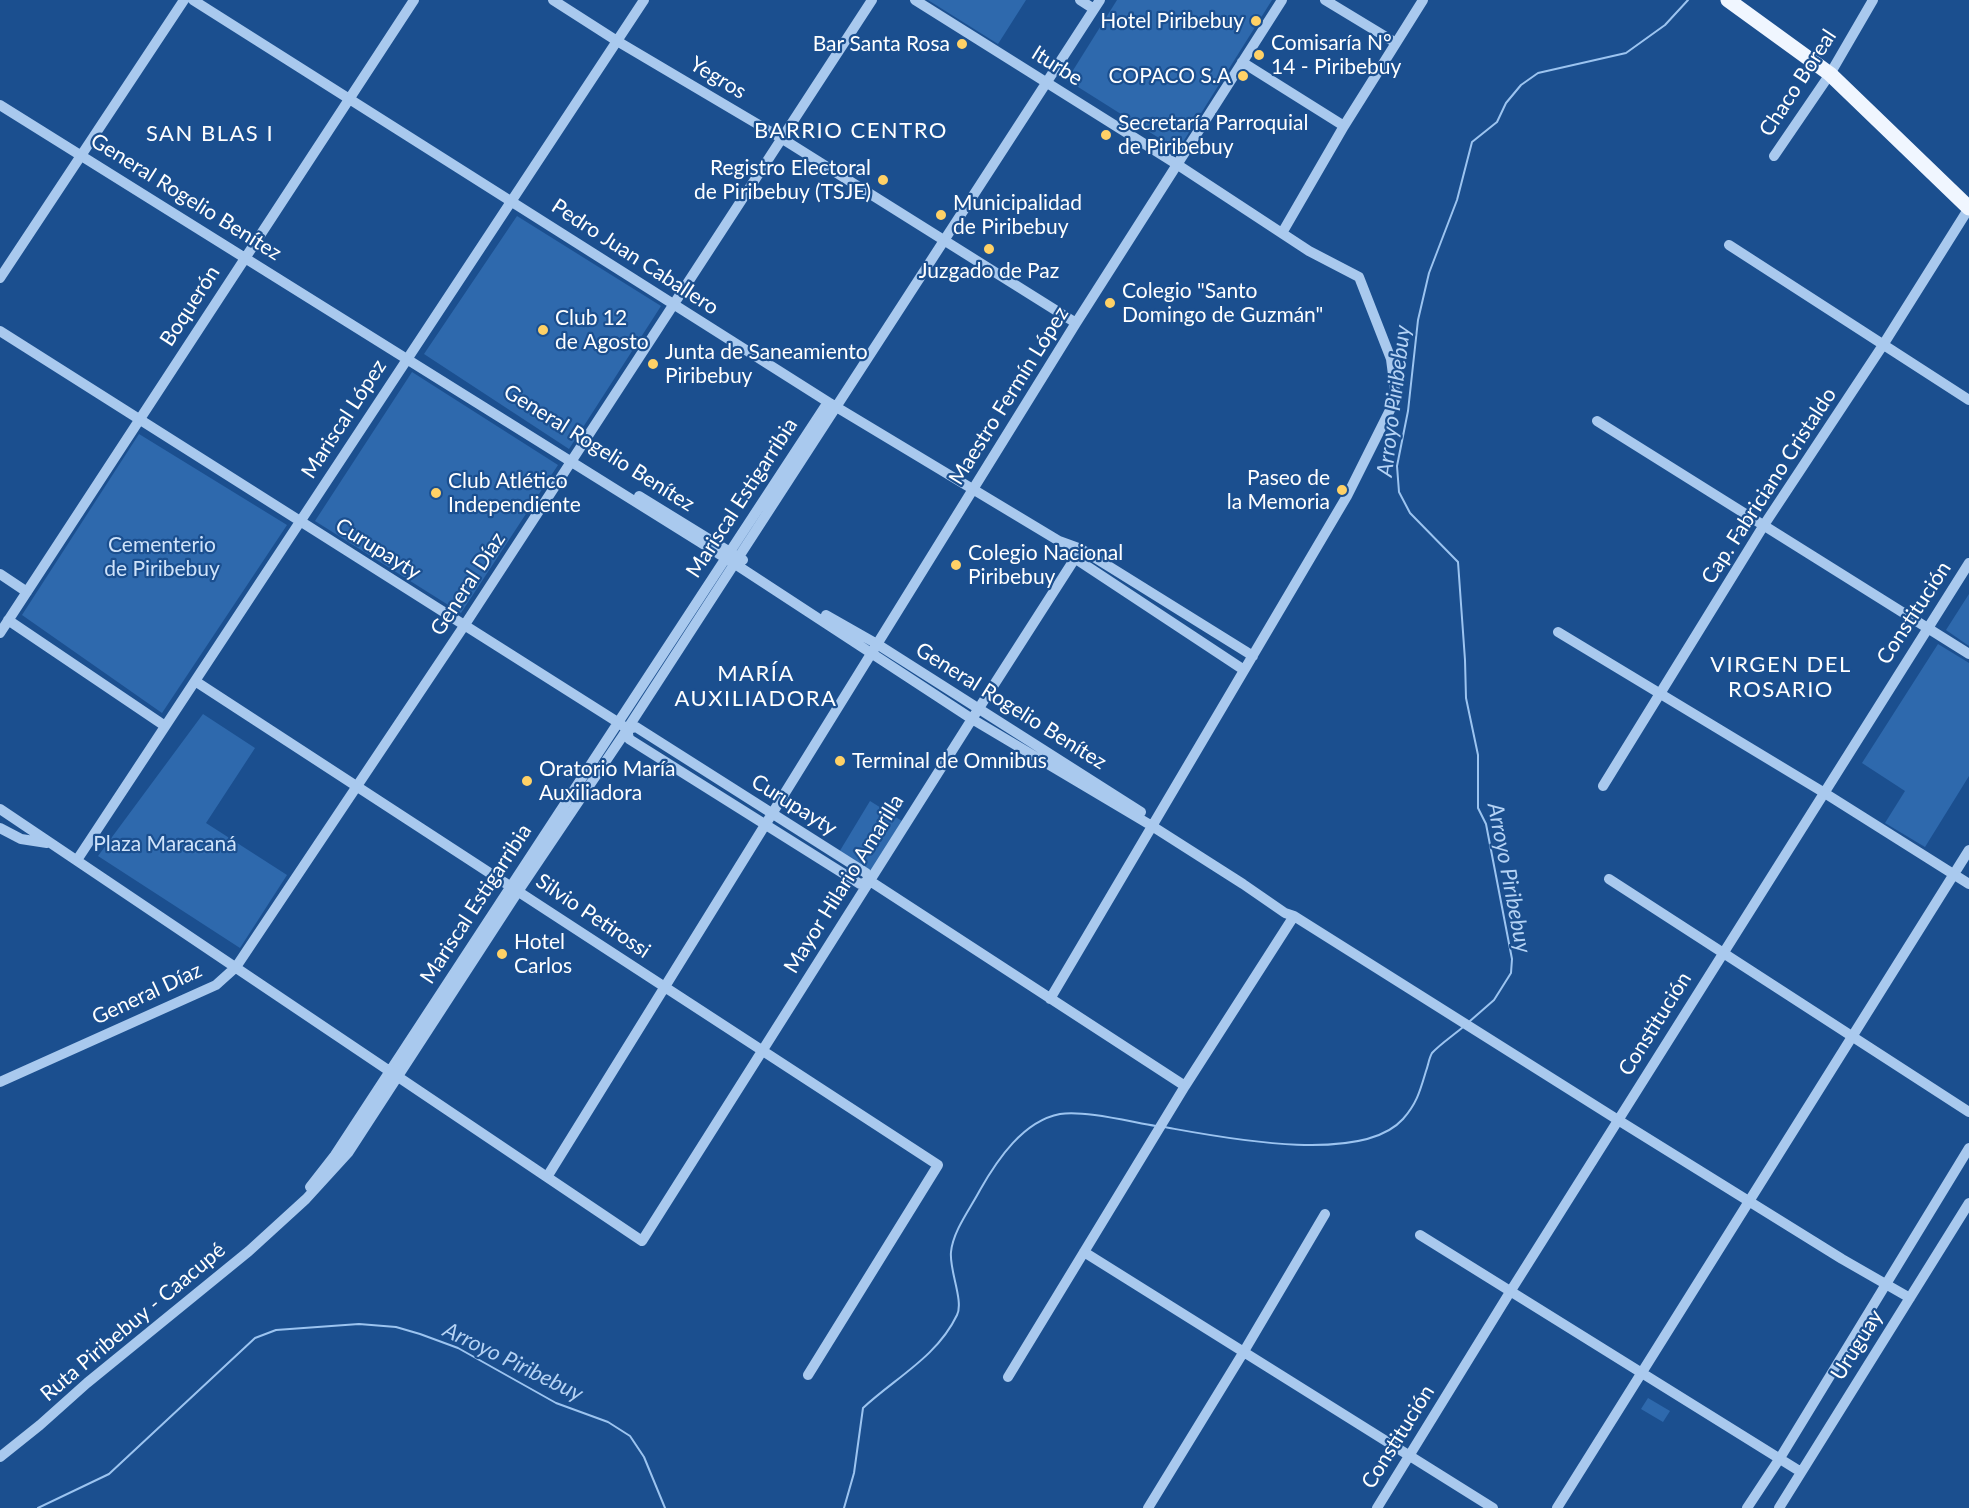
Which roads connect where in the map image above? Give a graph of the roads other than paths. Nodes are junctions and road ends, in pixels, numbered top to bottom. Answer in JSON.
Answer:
{"nodes":[{"id":1,"x":184,"y":0,"type":"edge"},
{"id":2,"x":193,"y":0,"type":"edge"},
{"id":3,"x":414,"y":0,"type":"edge"},
{"id":4,"x":553,"y":0,"type":"edge"},
{"id":5,"x":644,"y":0,"type":"edge"},
{"id":6,"x":872,"y":0,"type":"edge"},
{"id":7,"x":915,"y":0,"type":"edge"},
{"id":8,"x":1080,"y":0,"type":"edge"},
{"id":9,"x":1282,"y":0,"type":"edge"},
{"id":10,"x":1325,"y":0,"type":"edge"},
{"id":11,"x":1423,"y":0,"type":"edge"},
{"id":12,"x":1728,"y":0,"type":"edge"},
{"id":13,"x":1873,"y":0,"type":"edge"},
{"id":14,"x":1097,"y":5,"type":"edge"},
{"id":15,"x":617,"y":41,"type":"junction"},
{"id":16,"x":1396,"y":43,"type":"junction"},
{"id":17,"x":1242,"y":62,"type":"junction"},
{"id":18,"x":1830,"y":74,"type":"junction"},
{"id":19,"x":1047,"y":83,"type":"junction"},
{"id":20,"x":0,"y":96,"type":"edge"},
{"id":21,"x":349,"y":99,"type":"junction"},
{"id":22,"x":0,"y":105,"type":"edge"},
{"id":23,"x":1344,"y":126,"type":"junction"},
{"id":24,"x":781,"y":138,"type":"junction"},
{"id":25,"x":83,"y":152,"type":"junction"},
{"id":26,"x":1774,"y":156,"type":"dead end"},
{"id":27,"x":1178,"y":165,"type":"junction"},
{"id":28,"x":511,"y":201,"type":"junction"},
{"id":29,"x":1969,"y":207,"type":"edge"},
{"id":30,"x":1282,"y":233,"type":"junction"},
{"id":31,"x":944,"y":242,"type":"junction"},
{"id":32,"x":1729,"y":245,"type":"dead end"},
{"id":33,"x":247,"y":254,"type":"junction"},
{"id":34,"x":0,"y":278,"type":"edge"},
{"id":35,"x":673,"y":305,"type":"junction"},
{"id":36,"x":1076,"y":323,"type":"junction"},
{"id":37,"x":0,"y":331,"type":"edge"},
{"id":38,"x":1883,"y":345,"type":"junction"},
{"id":39,"x":409,"y":356,"type":"junction"},
{"id":40,"x":1969,"y":399,"type":"edge"},
{"id":41,"x":832,"y":405,"type":"junction"},
{"id":42,"x":139,"y":421,"type":"junction"},
{"id":43,"x":1597,"y":421,"type":"dead end"},
{"id":44,"x":573,"y":459,"type":"junction"},
{"id":45,"x":974,"y":490,"type":"junction"},
{"id":46,"x":300,"y":522,"type":"junction"},
{"id":47,"x":1764,"y":525,"type":"junction"},
{"id":48,"x":1079,"y":554,"type":"junction"},
{"id":49,"x":732,"y":558,"type":"junction"},
{"id":50,"x":1969,"y":563,"type":"edge"},
{"id":51,"x":0,"y":574,"type":"edge"},
{"id":52,"x":27,"y":592,"type":"junction"},
{"id":53,"x":8,"y":620,"type":"junction"},
{"id":54,"x":464,"y":626,"type":"junction"},
{"id":55,"x":1927,"y":628,"type":"junction"},
{"id":56,"x":1558,"y":632,"type":"dead end"},
{"id":57,"x":0,"y":633,"type":"edge"},
{"id":58,"x":874,"y":648,"type":"junction"},
{"id":59,"x":1969,"y":654,"type":"edge"},
{"id":60,"x":1252,"y":656,"type":"junction"},
{"id":61,"x":1244,"y":670,"type":"junction"},
{"id":62,"x":195,"y":681,"type":"junction"},
{"id":63,"x":1661,"y":693,"type":"junction"},
{"id":64,"x":975,"y":714,"type":"junction"},
{"id":65,"x":165,"y":726,"type":"junction"},
{"id":66,"x":623,"y":726,"type":"junction"},
{"id":67,"x":356,"y":785,"type":"junction"},
{"id":68,"x":1604,"y":786,"type":"dead end"},
{"id":69,"x":1823,"y":792,"type":"junction"},
{"id":70,"x":0,"y":808,"type":"edge"},
{"id":71,"x":771,"y":814,"type":"junction"},
{"id":72,"x":1154,"y":824,"type":"junction"},
{"id":73,"x":764,"y":825,"type":"junction"},
{"id":74,"x":0,"y":828,"type":"edge"},
{"id":75,"x":52,"y":844,"type":"junction"},
{"id":76,"x":1969,"y":850,"type":"edge"},
{"id":77,"x":77,"y":860,"type":"junction"},
{"id":78,"x":1954,"y":874,"type":"junction"},
{"id":79,"x":1609,"y":879,"type":"dead end"},
{"id":80,"x":870,"y":881,"type":"junction"},
{"id":81,"x":1969,"y":884,"type":"edge"},
{"id":82,"x":515,"y":888,"type":"junction"},
{"id":83,"x":1294,"y":916,"type":"junction"},
{"id":84,"x":1723,"y":952,"type":"junction"},
{"id":85,"x":236,"y":967,"type":"junction"},
{"id":86,"x":664,"y":987,"type":"junction"},
{"id":87,"x":1050,"y":999,"type":"junction"},
{"id":88,"x":1852,"y":1036,"type":"junction"},
{"id":89,"x":762,"y":1052,"type":"junction"},
{"id":90,"x":395,"y":1073,"type":"junction"},
{"id":91,"x":0,"y":1082,"type":"edge"},
{"id":92,"x":1185,"y":1086,"type":"junction"},
{"id":93,"x":1969,"y":1113,"type":"edge"},
{"id":94,"x":1618,"y":1120,"type":"junction"},
{"id":95,"x":1969,"y":1148,"type":"edge"},
{"id":96,"x":547,"y":1177,"type":"junction"},
{"id":97,"x":1749,"y":1201,"type":"junction"},
{"id":98,"x":1969,"y":1203,"type":"edge"},
{"id":99,"x":1325,"y":1214,"type":"dead end"},
{"id":100,"x":1420,"y":1235,"type":"dead end"},
{"id":101,"x":1084,"y":1252,"type":"junction"},
{"id":102,"x":1886,"y":1284,"type":"junction"},
{"id":103,"x":1510,"y":1292,"type":"junction"},
{"id":104,"x":1910,"y":1298,"type":"junction"},
{"id":105,"x":1243,"y":1353,"type":"junction"},
{"id":106,"x":1642,"y":1373,"type":"junction"},
{"id":107,"x":808,"y":1375,"type":"dead end"},
{"id":108,"x":1008,"y":1377,"type":"dead end"},
{"id":109,"x":1409,"y":1456,"type":"junction"},
{"id":110,"x":0,"y":1458,"type":"edge"},
{"id":111,"x":1780,"y":1458,"type":"junction"},
{"id":112,"x":1801,"y":1472,"type":"junction"},
{"id":113,"x":1148,"y":1508,"type":"edge"},
{"id":114,"x":1377,"y":1508,"type":"edge"},
{"id":115,"x":1492,"y":1508,"type":"edge"},
{"id":116,"x":1557,"y":1508,"type":"edge"},
{"id":117,"x":1747,"y":1508,"type":"edge"},
{"id":118,"x":1779,"y":1508,"type":"edge"}],
"edges":[{"from":1,"to":25,"type":"street"},
{"from":2,"to":21,"type":"street","name":"Pedro Juan Caballero"},
{"from":3,"to":21,"type":"street","name":"Boquerón"},
{"from":4,"to":15,"type":"street","name":"Yegros"},
{"from":5,"to":15,"type":"street","name":"Mariscal López"},
{"from":6,"to":24,"type":"street","name":"General Díaz"},
{"from":7,"to":19,"type":"street","name":"Iturbe"},
{"from":8,"to":14,"type":"street"},
{"from":9,"to":17,"type":"street","name":"Maestro Fermín López"},
{"from":10,"to":16,"type":"street"},
{"from":11,"to":16,"type":"street"},
{"from":12,"to":18,"type":"main road"},
{"from":13,"to":18,"type":"street","name":"Chaco Boreal"},
{"from":14,"to":19,"type":"street"},
{"from":15,"to":24,"type":"street","name":"Yegros"},
{"from":15,"to":28,"type":"street","name":"Mariscal López"},
{"from":16,"to":23,"type":"street"},
{"from":17,"to":23,"type":"street"},
{"from":17,"to":27,"type":"street","name":"Maestro Fermín López"},
{"from":18,"to":26,"type":"street","name":"Chaco Boreal"},
{"from":18,"to":29,"type":"main road"},
{"from":19,"to":27,"type":"street","name":"Iturbe"},
{"from":19,"to":31,"type":"street"},
{"from":20,"to":25,"type":"street","name":"General Rogelio Benítez"},
{"from":21,"to":28,"type":"street","name":"Pedro Juan Caballero"},
{"from":21,"to":33,"type":"street","name":"Boquerón"},
{"from":22,"to":25,"type":"street","name":"General Rogelio Benítez"},
{"from":23,"to":30,"type":"street"},
{"from":24,"to":31,"type":"street","name":"Yegros"},
{"from":24,"to":35,"type":"street","name":"General Díaz"},
{"from":25,"to":33,"type":"street","name":"General Rogelio Benítez"},
{"from":25,"to":34,"type":"street"},
{"from":27,"to":30,"type":"street","name":"Iturbe"},
{"from":27,"to":36,"type":"street","name":"Maestro Fermín López"},
{"from":28,"to":35,"type":"street","name":"Pedro Juan Caballero"},
{"from":28,"to":39,"type":"street","name":"Mariscal López"},
{"from":29,"to":38,"type":"street","name":"Cap. Fabriciano Cristaldo"},
{"from":30,"to":60,"type":"street","name":"Iturbe"},
{"from":31,"to":36,"type":"street","name":"Yegros"},
{"from":31,"to":41,"type":"street"},
{"from":32,"to":38,"type":"street"},
{"from":33,"to":39,"type":"street","name":"General Rogelio Benítez"},
{"from":33,"to":42,"type":"street","name":"Boquerón"},
{"from":35,"to":41,"type":"street","name":"Pedro Juan Caballero"},
{"from":35,"to":44,"type":"street","name":"General Díaz"},
{"from":36,"to":45,"type":"street","name":"Maestro Fermín López"},
{"from":37,"to":42,"type":"street","name":"Curupayty"},
{"from":38,"to":40,"type":"street"},
{"from":38,"to":47,"type":"street","name":"Cap. Fabriciano Cristaldo"},
{"from":39,"to":44,"type":"street","name":"General Rogelio Benítez"},
{"from":39,"to":46,"type":"street","name":"Mariscal López"},
{"from":41,"to":45,"type":"street","name":"Pedro Juan Caballero"},
{"from":41,"to":49,"type":"street","name":"Ruta Piribebuy - Caacupé"},
{"from":42,"to":46,"type":"street","name":"Curupayty"},
{"from":42,"to":52,"type":"street","name":"Boquerón"},
{"from":43,"to":47,"type":"street"},
{"from":44,"to":49,"type":"street","name":"General Rogelio Benítez"},
{"from":44,"to":54,"type":"street","name":"General Díaz"},
{"from":45,"to":48,"type":"street","name":"Pedro Juan Caballero"},
{"from":45,"to":58,"type":"street","name":"Maestro Fermín López"},
{"from":46,"to":54,"type":"street","name":"Curupayty"},
{"from":46,"to":62,"type":"street","name":"Mariscal López"},
{"from":47,"to":55,"type":"street"},
{"from":47,"to":63,"type":"street","name":"Cap. Fabriciano Cristaldo"},
{"from":48,"to":60,"type":"street"},
{"from":48,"to":61,"type":"street"},
{"from":48,"to":64,"type":"street","name":"Mayor Hilario Amarilla"},
{"from":49,"to":58,"type":"street","name":"General Rogelio Benítez"},
{"from":49,"to":66,"type":"street","name":"Ruta Piribebuy - Caacupé"},
{"from":50,"to":55,"type":"street","name":"Constitución"},
{"from":51,"to":52,"type":"street"},
{"from":52,"to":53,"type":"street","name":"Boquerón"},
{"from":53,"to":57,"type":"street","name":"Boquerón"},
{"from":53,"to":65,"type":"street"},
{"from":54,"to":66,"type":"street","name":"Curupayty"},
{"from":54,"to":67,"type":"street","name":"General Díaz"},
{"from":55,"to":59,"type":"street"},
{"from":55,"to":69,"type":"street","name":"Constitución"},
{"from":56,"to":63,"type":"street"},
{"from":58,"to":64,"type":"street","name":"General Rogelio Benítez"},
{"from":58,"to":71,"type":"street","name":"Maestro Fermín López"},
{"from":60,"to":61,"type":"street","name":"Iturbe"},
{"from":61,"to":72,"type":"street","name":"Iturbe"},
{"from":62,"to":65,"type":"street","name":"Mariscal López"},
{"from":62,"to":67,"type":"street","name":"Silvio Petirossi"},
{"from":63,"to":68,"type":"street","name":"Cap. Fabriciano Cristaldo"},
{"from":63,"to":69,"type":"street"},
{"from":64,"to":72,"type":"street","name":"General Rogelio Benítez"},
{"from":64,"to":80,"type":"street","name":"Mayor Hilario Amarilla"},
{"from":65,"to":77,"type":"street","name":"Mariscal López"},
{"from":66,"to":71,"type":"street","name":"Curupayty"},
{"from":66,"to":73,"type":"street","name":"Curupayty"},
{"from":66,"to":82,"type":"street","name":"Ruta Piribebuy - Caacupé"},
{"from":67,"to":82,"type":"street","name":"Silvio Petirossi"},
{"from":67,"to":85,"type":"street","name":"General Díaz"},
{"from":69,"to":78,"type":"street"},
{"from":69,"to":84,"type":"street","name":"Constitución"},
{"from":70,"to":75,"type":"street"},
{"from":71,"to":73,"type":"street","name":"Maestro Fermín López"},
{"from":71,"to":80,"type":"street","name":"Curupayty"},
{"from":72,"to":83,"type":"street","name":"General Rogelio Benítez"},
{"from":72,"to":87,"type":"street","name":"Iturbe"},
{"from":73,"to":80,"type":"street","name":"Curupayty"},
{"from":73,"to":86,"type":"street","name":"Maestro Fermín López"},
{"from":74,"to":75,"type":"street"},
{"from":75,"to":77,"type":"street"},
{"from":76,"to":78,"type":"street"},
{"from":77,"to":85,"type":"street"},
{"from":78,"to":81,"type":"street"},
{"from":78,"to":88,"type":"street"},
{"from":79,"to":84,"type":"street"},
{"from":80,"to":87,"type":"street"},
{"from":80,"to":89,"type":"street","name":"Mayor Hilario Amarilla"},
{"from":82,"to":86,"type":"street","name":"Silvio Petirossi"},
{"from":82,"to":90,"type":"street","name":"Ruta Piribebuy - Caacupé"},
{"from":83,"to":92,"type":"street"},
{"from":83,"to":94,"type":"street","name":"General Rogelio Benítez"},
{"from":84,"to":88,"type":"street"},
{"from":84,"to":94,"type":"street","name":"Constitución"},
{"from":85,"to":90,"type":"street"},
{"from":85,"to":91,"type":"street","name":"General Díaz"},
{"from":86,"to":89,"type":"street","name":"Silvio Petirossi"},
{"from":86,"to":96,"type":"street","name":"Maestro Fermín López"},
{"from":87,"to":92,"type":"street"},
{"from":88,"to":93,"type":"street"},
{"from":88,"to":97,"type":"street"},
{"from":89,"to":96,"type":"street","name":"Mayor Hilario Amarilla"},
{"from":89,"to":107,"type":"street","name":"Silvio Petirossi"},
{"from":90,"to":96,"type":"street"},
{"from":90,"to":110,"type":"street","name":"Ruta Piribebuy - Caacupé"},
{"from":92,"to":101,"type":"street"},
{"from":94,"to":97,"type":"street","name":"General Rogelio Benítez"},
{"from":94,"to":103,"type":"street","name":"Constitución"},
{"from":95,"to":102,"type":"street"},
{"from":97,"to":102,"type":"street","name":"General Rogelio Benítez"},
{"from":97,"to":106,"type":"street"},
{"from":98,"to":104,"type":"street","name":"Uruguay"},
{"from":99,"to":105,"type":"street"},
{"from":100,"to":103,"type":"street"},
{"from":101,"to":105,"type":"street"},
{"from":101,"to":108,"type":"street"},
{"from":102,"to":104,"type":"street","name":"General Rogelio Benítez"},
{"from":102,"to":111,"type":"street"},
{"from":103,"to":106,"type":"street"},
{"from":103,"to":109,"type":"street","name":"Constitución"},
{"from":104,"to":112,"type":"street","name":"Uruguay"},
{"from":105,"to":109,"type":"street"},
{"from":105,"to":113,"type":"street"},
{"from":106,"to":111,"type":"street"},
{"from":106,"to":116,"type":"street"},
{"from":109,"to":114,"type":"street","name":"Constitución"},
{"from":109,"to":115,"type":"street"},
{"from":111,"to":112,"type":"street"},
{"from":111,"to":117,"type":"street"},
{"from":112,"to":118,"type":"street","name":"Uruguay"}]}
